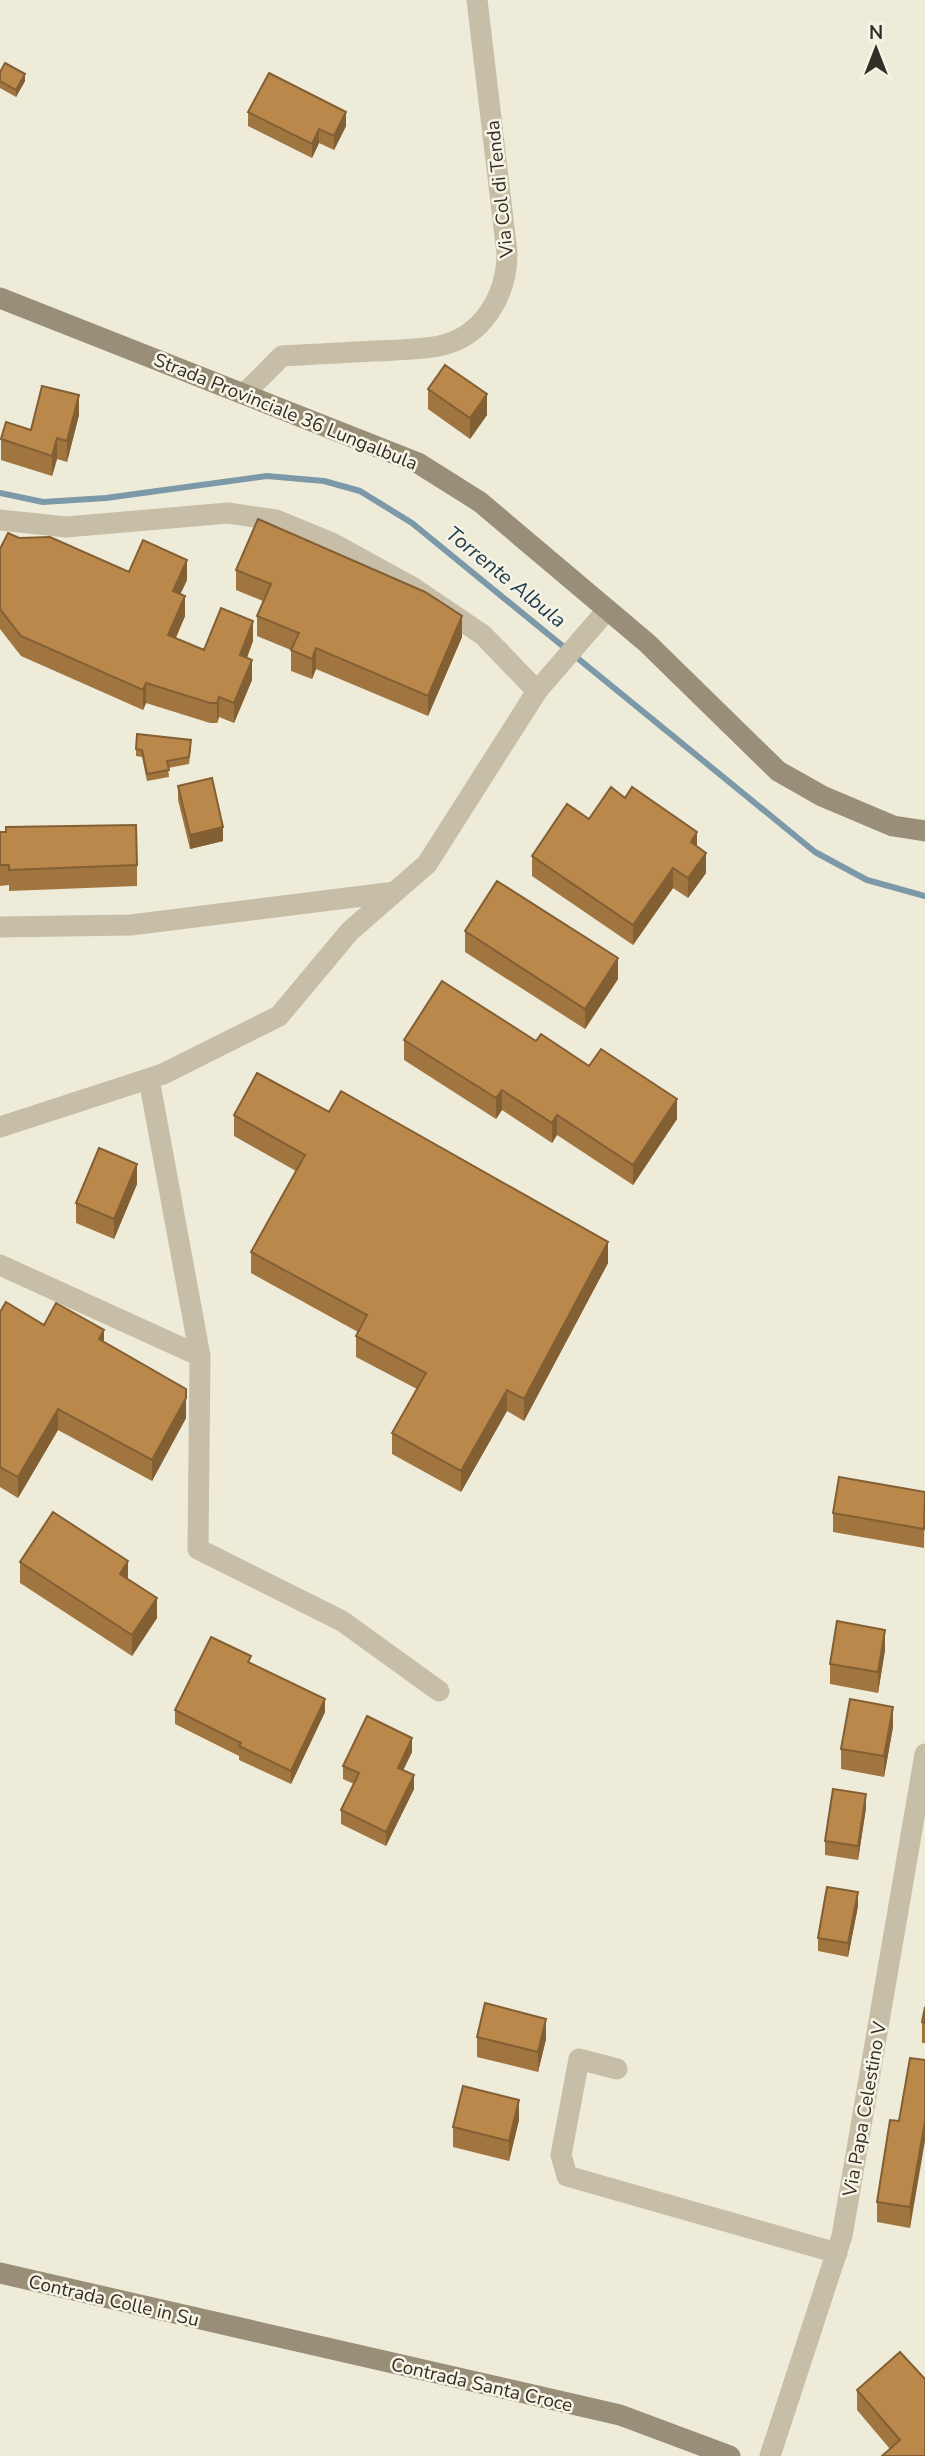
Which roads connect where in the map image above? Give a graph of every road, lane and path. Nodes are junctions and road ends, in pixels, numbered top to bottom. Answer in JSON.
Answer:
{"nodes":[{"id":1,"x":477,"y":0,"type":"edge"},
{"id":2,"x":0,"y":298,"type":"edge"},
{"id":3,"x":245,"y":393,"type":"junction"},
{"id":4,"x":0,"y":520,"type":"edge"},
{"id":5,"x":607,"y":610,"type":"junction"},
{"id":6,"x":543,"y":683,"type":"junction"},
{"id":7,"x":925,"y":831,"type":"edge"},
{"id":8,"x":398,"y":891,"type":"junction"},
{"id":9,"x":0,"y":927,"type":"edge"},
{"id":10,"x":149,"y":1079,"type":"junction"},
{"id":11,"x":0,"y":1127,"type":"edge"},
{"id":12,"x":0,"y":1265,"type":"edge"},
{"id":13,"x":200,"y":1356,"type":"junction"},
{"id":14,"x":439,"y":1691,"type":"dead end"},
{"id":15,"x":925,"y":1754,"type":"edge"},
{"id":16,"x":919,"y":1821,"type":"edge"},
{"id":17,"x":618,"y":2069,"type":"dead end"},
{"id":18,"x":836,"y":2253,"type":"junction"},
{"id":19,"x":0,"y":2273,"type":"edge"},
{"id":20,"x":229,"y":2326,"type":"joint"},
{"id":21,"x":730,"y":2456,"type":"edge"},
{"id":22,"x":770,"y":2456,"type":"edge"}],
"edges":[{"from":1,"to":3,"type":"street","name":"Via Col di Tenda"},
{"from":2,"to":3,"type":"main road","name":"Strada Provinciale 36 Lungalbula"},
{"from":3,"to":5,"type":"main road","name":"Strada Provinciale 36 Lungalbula"},
{"from":4,"to":6,"type":"street"},
{"from":5,"to":6,"type":"street"},
{"from":5,"to":7,"type":"main road","name":"Strada Provinciale 36 Lungalbula"},
{"from":6,"to":8,"type":"street"},
{"from":8,"to":9,"type":"street"},
{"from":8,"to":10,"type":"street"},
{"from":10,"to":11,"type":"street"},
{"from":10,"to":13,"type":"street"},
{"from":12,"to":13,"type":"street"},
{"from":13,"to":14,"type":"street"},
{"from":15,"to":16,"type":"street","name":"Via Papa Celestino V"},
{"from":16,"to":18,"type":"street","name":"Via Papa Celestino V"},
{"from":17,"to":18,"type":"street"},
{"from":18,"to":22,"type":"street","name":"Via Papa Celestino V"},
{"from":19,"to":20,"type":"main road","name":"Contrada Colle in Su"},
{"from":20,"to":21,"type":"main road","name":"Contrada Santa Croce"}]}
